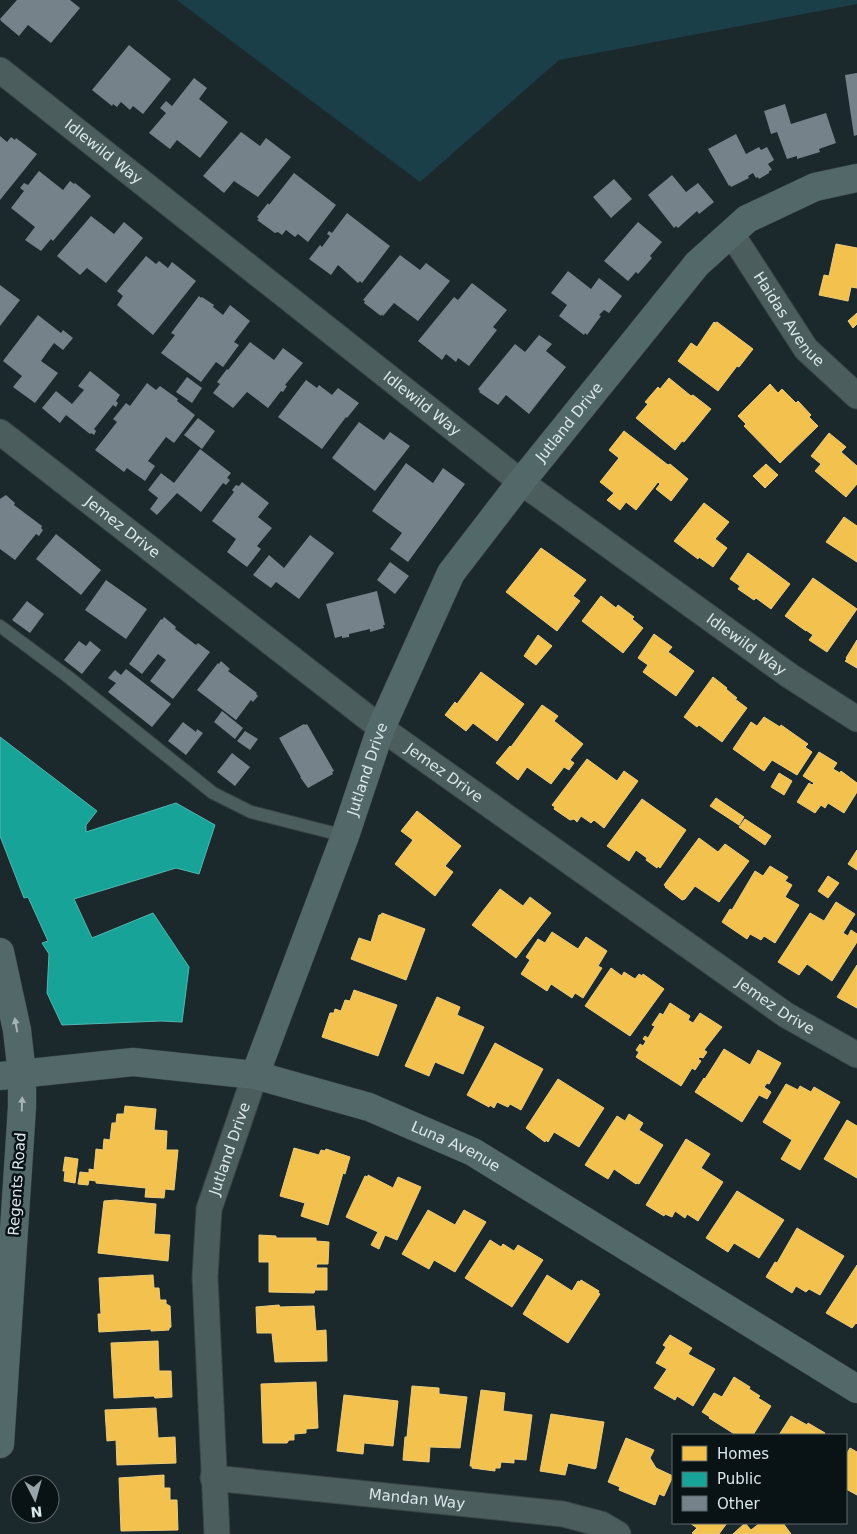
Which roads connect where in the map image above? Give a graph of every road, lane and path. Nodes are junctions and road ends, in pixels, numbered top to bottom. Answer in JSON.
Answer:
{"nodes":[{"id":1,"x":0,"y":70,"type":"edge"},
{"id":2,"x":857,"y":178,"type":"edge"},
{"id":3,"x":731,"y":233,"type":"junction"},
{"id":4,"x":857,"y":396,"type":"edge"},
{"id":5,"x":0,"y":432,"type":"edge"},
{"id":6,"x":521,"y":482,"type":"junction"},
{"id":7,"x":0,"y":626,"type":"edge"},
{"id":8,"x":857,"y":719,"type":"edge"},
{"id":9,"x":381,"y":728,"type":"junction"},
{"id":10,"x":345,"y":836,"type":"junction"},
{"id":11,"x":0,"y":952,"type":"edge"},
{"id":12,"x":857,"y":1056,"type":"edge"},
{"id":13,"x":11,"y":1075,"type":"edge"},
{"id":14,"x":255,"y":1075,"type":"junction"},
{"id":15,"x":857,"y":1389,"type":"edge"},
{"id":16,"x":0,"y":1444,"type":"edge"},
{"id":17,"x":213,"y":1478,"type":"junction"},
{"id":18,"x":217,"y":1534,"type":"edge"},
{"id":19,"x":618,"y":1534,"type":"edge"}],
"edges":[{"from":1,"to":6,"type":"street","name":"Idlewild Way"},
{"from":2,"to":3,"type":"street","name":"Jutland Drive"},
{"from":3,"to":4,"type":"street","name":"Haidas Avenue"},
{"from":3,"to":6,"type":"street","name":"Jutland Drive"},
{"from":5,"to":9,"type":"street","name":"Jemez Drive"},
{"from":6,"to":8,"type":"street","name":"Idlewild Way"},
{"from":6,"to":9,"type":"street","name":"Jutland Drive"},
{"from":7,"to":10,"type":"lane"},
{"from":9,"to":10,"type":"street","name":"Jutland Drive"},
{"from":9,"to":12,"type":"street","name":"Jemez Drive"},
{"from":10,"to":14,"type":"street","name":"Jutland Drive"},
{"from":13,"to":11,"type":"street","name":"Regents Road","one_way":true},
{"from":13,"to":14,"type":"street","name":"Luna Avenue"},
{"from":16,"to":13,"type":"street","name":"Regents Road","one_way":true},
{"from":14,"to":15,"type":"street","name":"Luna Avenue"},
{"from":14,"to":17,"type":"street","name":"Jutland Drive"},
{"from":17,"to":18,"type":"street","name":"Jutland Drive"},
{"from":17,"to":19,"type":"street","name":"Mandan Way"}]}
